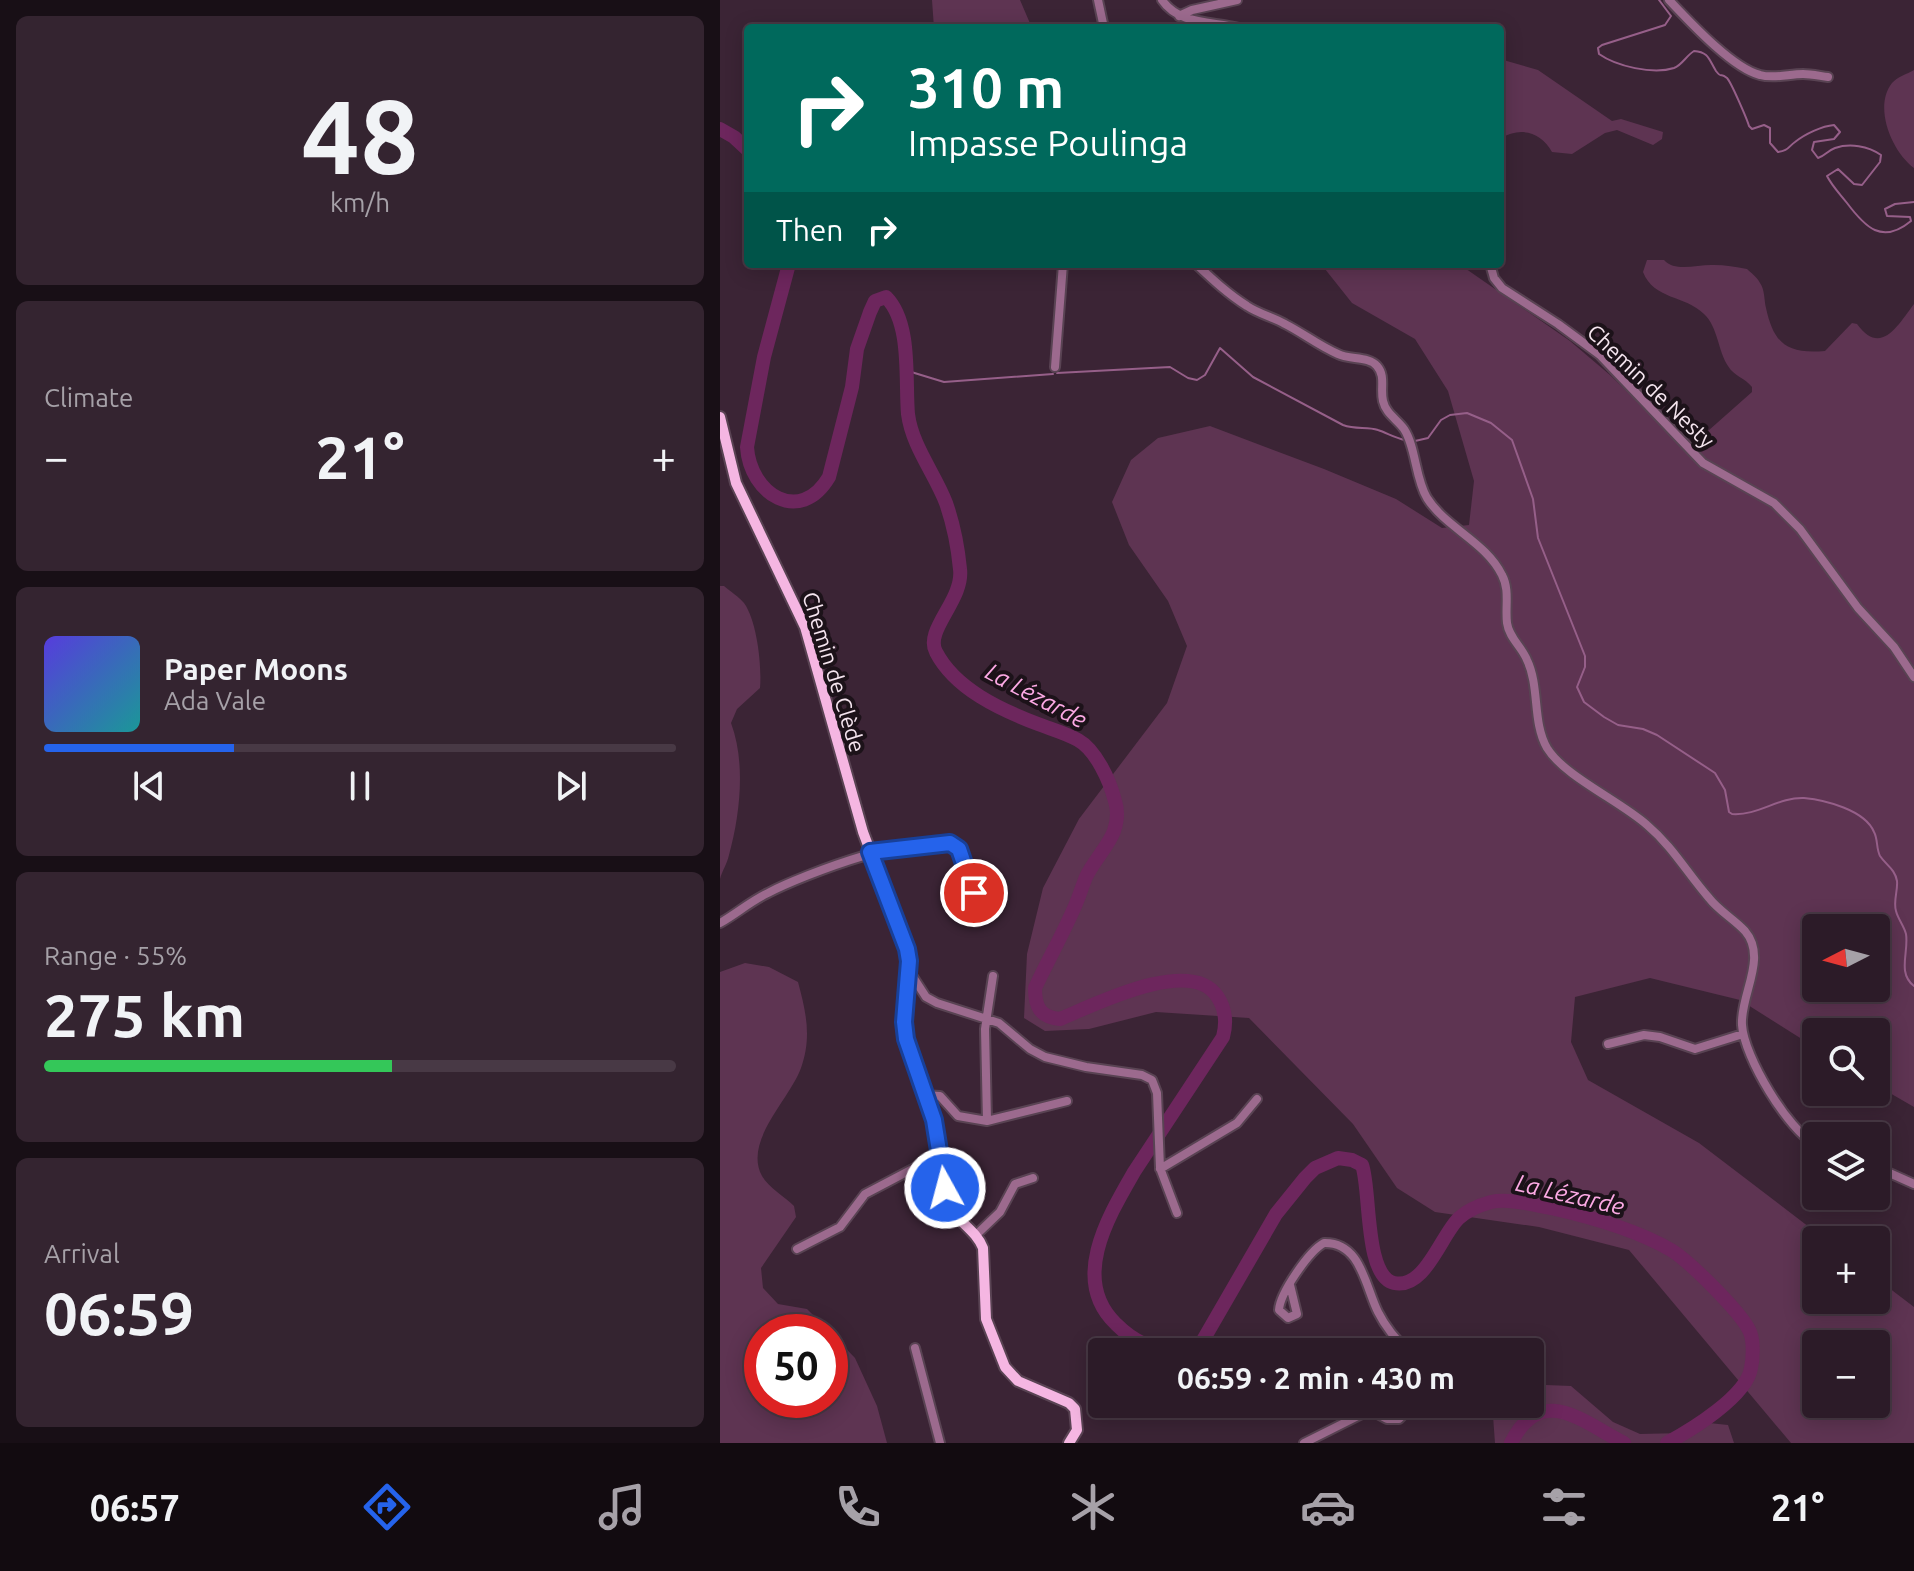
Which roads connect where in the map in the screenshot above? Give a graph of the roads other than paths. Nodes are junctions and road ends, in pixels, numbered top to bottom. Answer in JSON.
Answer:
{"nodes":[{"id":1,"x":1098,"y":0,"type":"edge"},
{"id":2,"x":1162,"y":0,"type":"edge"},
{"id":3,"x":1237,"y":0,"type":"edge"},
{"id":4,"x":1669,"y":0,"type":"edge"},
{"id":5,"x":1179,"y":16,"type":"junction"},
{"id":6,"x":1103,"y":24,"type":"edge"},
{"id":7,"x":1219,"y":24,"type":"edge"},
{"id":8,"x":1828,"y":77,"type":"dead end"},
{"id":9,"x":1063,"y":268,"type":"edge"},
{"id":10,"x":1200,"y":268,"type":"edge"},
{"id":11,"x":1491,"y":268,"type":"edge"},
{"id":12,"x":1055,"y":367,"type":"dead end"},
{"id":13,"x":720,"y":417,"type":"edge"},
{"id":14,"x":1914,"y":677,"type":"edge"},
{"id":15,"x":870,"y":852,"type":"junction"},
{"id":16,"x":976,"y":922,"type":"dead end"},
{"id":17,"x":720,"y":923,"type":"edge"},
{"id":18,"x":908,"y":974,"type":"junction"},
{"id":19,"x":993,"y":976,"type":"dead end"},
{"id":20,"x":986,"y":1018,"type":"junction"},
{"id":21,"x":1743,"y":1034,"type":"junction"},
{"id":22,"x":1608,"y":1044,"type":"dead end"},
{"id":23,"x":924,"y":1095,"type":"junction"},
{"id":24,"x":1257,"y":1099,"type":"dead end"},
{"id":25,"x":1067,"y":1101,"type":"dead end"},
{"id":26,"x":987,"y":1121,"type":"junction"},
{"id":27,"x":1802,"y":1136,"type":"edge"},
{"id":28,"x":941,"y":1154,"type":"junction"},
{"id":29,"x":1160,"y":1169,"type":"junction"},
{"id":30,"x":1890,"y":1173,"type":"edge"},
{"id":31,"x":1033,"y":1178,"type":"dead end"},
{"id":32,"x":1914,"y":1184,"type":"edge"},
{"id":33,"x":1177,"y":1213,"type":"dead end"},
{"id":34,"x":976,"y":1235,"type":"junction"},
{"id":35,"x":797,"y":1249,"type":"dead end"},
{"id":36,"x":1290,"y":1285,"type":"dead end"},
{"id":37,"x":1394,"y":1338,"type":"edge"},
{"id":38,"x":915,"y":1348,"type":"dead end"},
{"id":39,"x":1354,"y":1418,"type":"edge"},
{"id":40,"x":940,"y":1443,"type":"edge"},
{"id":41,"x":1069,"y":1443,"type":"edge"},
{"id":42,"x":1304,"y":1443,"type":"edge"}],
"edges":[{"from":1,"to":6,"type":"street"},
{"from":2,"to":5,"type":"street"},
{"from":3,"to":5,"type":"street"},
{"from":4,"to":8,"type":"street"},
{"from":5,"to":7,"type":"street"},
{"from":9,"to":12,"type":"street"},
{"from":10,"to":21,"type":"street"},
{"from":11,"to":14,"type":"street","name":"Chemin de Nesty"},
{"from":13,"to":15,"type":"main road","name":"Chemin de Clède"},
{"from":15,"to":16,"type":"street"},
{"from":15,"to":17,"type":"street"},
{"from":15,"to":18,"type":"main road","name":"Chemin de Clède"},
{"from":18,"to":20,"type":"street"},
{"from":18,"to":23,"type":"main road","name":"Chemin de Clède"},
{"from":19,"to":20,"type":"street"},
{"from":20,"to":26,"type":"street"},
{"from":20,"to":29,"type":"street"},
{"from":21,"to":22,"type":"street"},
{"from":21,"to":27,"type":"street"},
{"from":23,"to":26,"type":"street"},
{"from":23,"to":28,"type":"main road","name":"Chemin de Clède"},
{"from":24,"to":29,"type":"street"},
{"from":25,"to":26,"type":"street"},
{"from":28,"to":34,"type":"main road","name":"Chemin de Clède"},
{"from":28,"to":35,"type":"street"},
{"from":29,"to":33,"type":"street"},
{"from":30,"to":32,"type":"street"},
{"from":31,"to":34,"type":"street"},
{"from":34,"to":41,"type":"main road"},
{"from":36,"to":37,"type":"street"},
{"from":38,"to":40,"type":"street"},
{"from":39,"to":42,"type":"street"}]}
